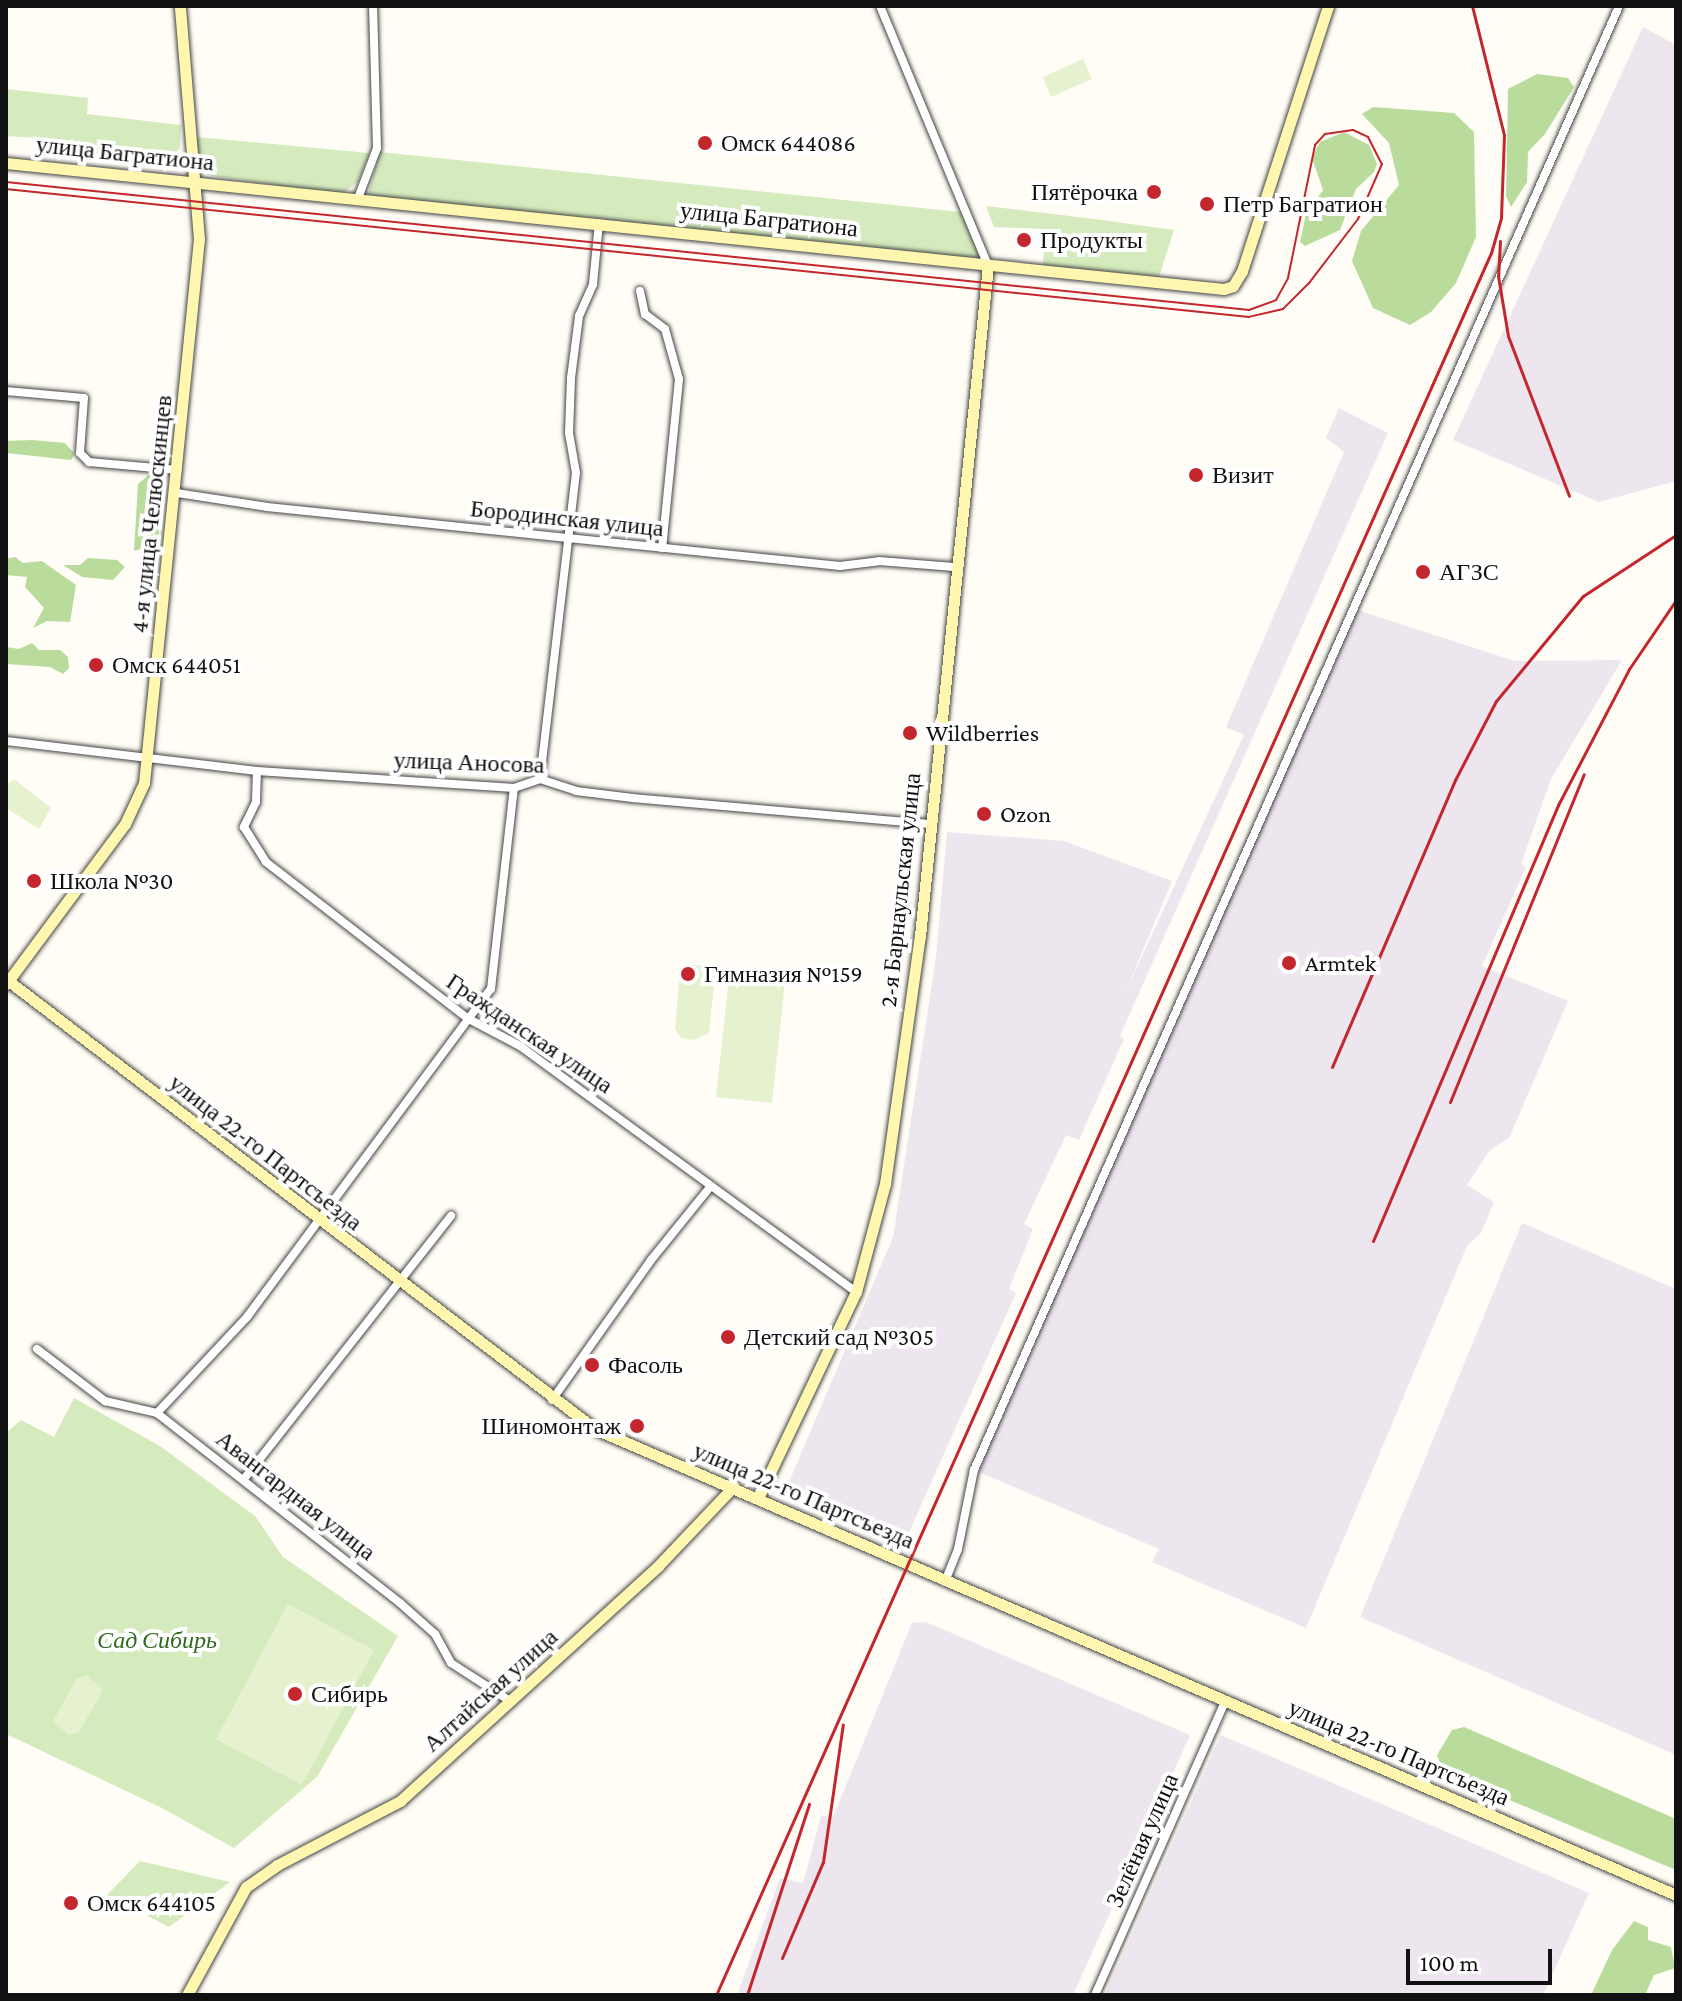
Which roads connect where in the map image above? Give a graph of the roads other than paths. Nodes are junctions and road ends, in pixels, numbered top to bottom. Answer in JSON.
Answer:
{"nodes":[{"id":1,"x":180,"y":6,"type":"edge"},
{"id":2,"x":373,"y":6,"type":"edge"},
{"id":3,"x":880,"y":6,"type":"edge"},
{"id":4,"x":1328,"y":6,"type":"edge"},
{"id":5,"x":1619,"y":6,"type":"edge"},
{"id":6,"x":6,"y":163,"type":"edge"},
{"id":7,"x":191,"y":181,"type":"junction"},
{"id":8,"x":357,"y":202,"type":"junction"},
{"id":9,"x":599,"y":223,"type":"junction"},
{"id":10,"x":988,"y":265,"type":"junction"},
{"id":11,"x":640,"y":291,"type":"dead end"},
{"id":12,"x":6,"y":391,"type":"edge"},
{"id":13,"x":179,"y":470,"type":"junction"},
{"id":14,"x":177,"y":493,"type":"junction"},
{"id":15,"x":569,"y":537,"type":"junction"},
{"id":16,"x":662,"y":548,"type":"junction"},
{"id":17,"x":954,"y":567,"type":"junction"},
{"id":18,"x":6,"y":741,"type":"edge"},
{"id":19,"x":148,"y":756,"type":"junction"},
{"id":20,"x":257,"y":771,"type":"junction"},
{"id":21,"x":540,"y":779,"type":"junction"},
{"id":22,"x":514,"y":788,"type":"junction"},
{"id":23,"x":931,"y":824,"type":"junction"},
{"id":24,"x":7,"y":981,"type":"edge"},
{"id":25,"x":467,"y":1018,"type":"junction"},
{"id":26,"x":711,"y":1186,"type":"junction"},
{"id":27,"x":451,"y":1216,"type":"dead end"},
{"id":28,"x":318,"y":1219,"type":"junction"},
{"id":29,"x":398,"y":1281,"type":"junction"},
{"id":30,"x":856,"y":1292,"type":"junction"},
{"id":31,"x":37,"y":1349,"type":"dead end"},
{"id":32,"x":552,"y":1400,"type":"junction"},
{"id":33,"x":157,"y":1413,"type":"junction"},
{"id":34,"x":244,"y":1479,"type":"junction"},
{"id":35,"x":734,"y":1486,"type":"junction"},
{"id":36,"x":759,"y":1496,"type":"junction"},
{"id":37,"x":946,"y":1579,"type":"junction"},
{"id":38,"x":510,"y":1701,"type":"junction"},
{"id":39,"x":1225,"y":1701,"type":"junction"},
{"id":40,"x":1676,"y":1895,"type":"edge"},
{"id":41,"x":187,"y":1995,"type":"edge"},
{"id":42,"x":1095,"y":1995,"type":"edge"}],
"edges":[{"from":1,"to":7,"type":"street","name":"4-я улица Челюскинцев"},
{"from":2,"to":8,"type":"street"},
{"from":3,"to":10,"type":"street"},
{"from":4,"to":10,"type":"street","name":"улица Багратиона"},
{"from":5,"to":37,"type":"street"},
{"from":6,"to":7,"type":"street","name":"улица Багратиона"},
{"from":7,"to":8,"type":"street","name":"улица Багратиона"},
{"from":7,"to":13,"type":"street","name":"4-я улица Челюскинцев"},
{"from":8,"to":9,"type":"street","name":"улица Багратиона"},
{"from":9,"to":10,"type":"street","name":"улица Багратиона"},
{"from":9,"to":15,"type":"street"},
{"from":10,"to":17,"type":"street","name":"2-я Барнаульская улица"},
{"from":11,"to":16,"type":"street"},
{"from":12,"to":13,"type":"street"},
{"from":13,"to":14,"type":"street","name":"4-я улица Челюскинцев"},
{"from":14,"to":15,"type":"street","name":"Бородинская улица"},
{"from":14,"to":19,"type":"street","name":"4-я улица Челюскинцев"},
{"from":15,"to":16,"type":"street","name":"Бородинская улица"},
{"from":15,"to":21,"type":"street"},
{"from":16,"to":17,"type":"street","name":"Бородинская улица"},
{"from":17,"to":23,"type":"street","name":"2-я Барнаульская улица"},
{"from":18,"to":19,"type":"street","name":"улица Аносова"},
{"from":19,"to":20,"type":"street","name":"улица Аносова"},
{"from":19,"to":24,"type":"street","name":"4-я улица Челюскинцев"},
{"from":20,"to":22,"type":"street","name":"улица Аносова"},
{"from":20,"to":25,"type":"street","name":"Гражданская улица"},
{"from":21,"to":22,"type":"street","name":"улица Аносова"},
{"from":21,"to":23,"type":"street","name":"улица Аносова"},
{"from":22,"to":25,"type":"street"},
{"from":23,"to":30,"type":"street","name":"2-я Барнаульская улица"},
{"from":24,"to":28,"type":"street","name":"улица 22-го Партсъезда"},
{"from":25,"to":26,"type":"street","name":"Гражданская улица"},
{"from":25,"to":28,"type":"street"},
{"from":26,"to":30,"type":"street","name":"Гражданская улица"},
{"from":26,"to":32,"type":"street"},
{"from":27,"to":29,"type":"street"},
{"from":28,"to":29,"type":"street","name":"улица 22-го Партсъезда"},
{"from":28,"to":33,"type":"street"},
{"from":29,"to":32,"type":"street","name":"улица 22-го Партсъезда"},
{"from":29,"to":34,"type":"street"},
{"from":30,"to":36,"type":"street","name":"2-я Барнаульская улица"},
{"from":31,"to":33,"type":"street","name":"Авангардная улица"},
{"from":32,"to":35,"type":"street","name":"улица 22-го Партсъезда"},
{"from":33,"to":34,"type":"street","name":"Авангардная улица"},
{"from":34,"to":38,"type":"street","name":"Авангардная улица"},
{"from":35,"to":36,"type":"street","name":"улица 22-го Партсъезда"},
{"from":35,"to":38,"type":"street","name":"Алтайская улица"},
{"from":36,"to":37,"type":"street","name":"улица 22-го Партсъезда"},
{"from":37,"to":39,"type":"street","name":"улица 22-го Партсъезда"},
{"from":38,"to":41,"type":"street","name":"Алтайская улица"},
{"from":39,"to":40,"type":"street","name":"улица 22-го Партсъезда"},
{"from":39,"to":42,"type":"street","name":"Зелёная улица"}]}
